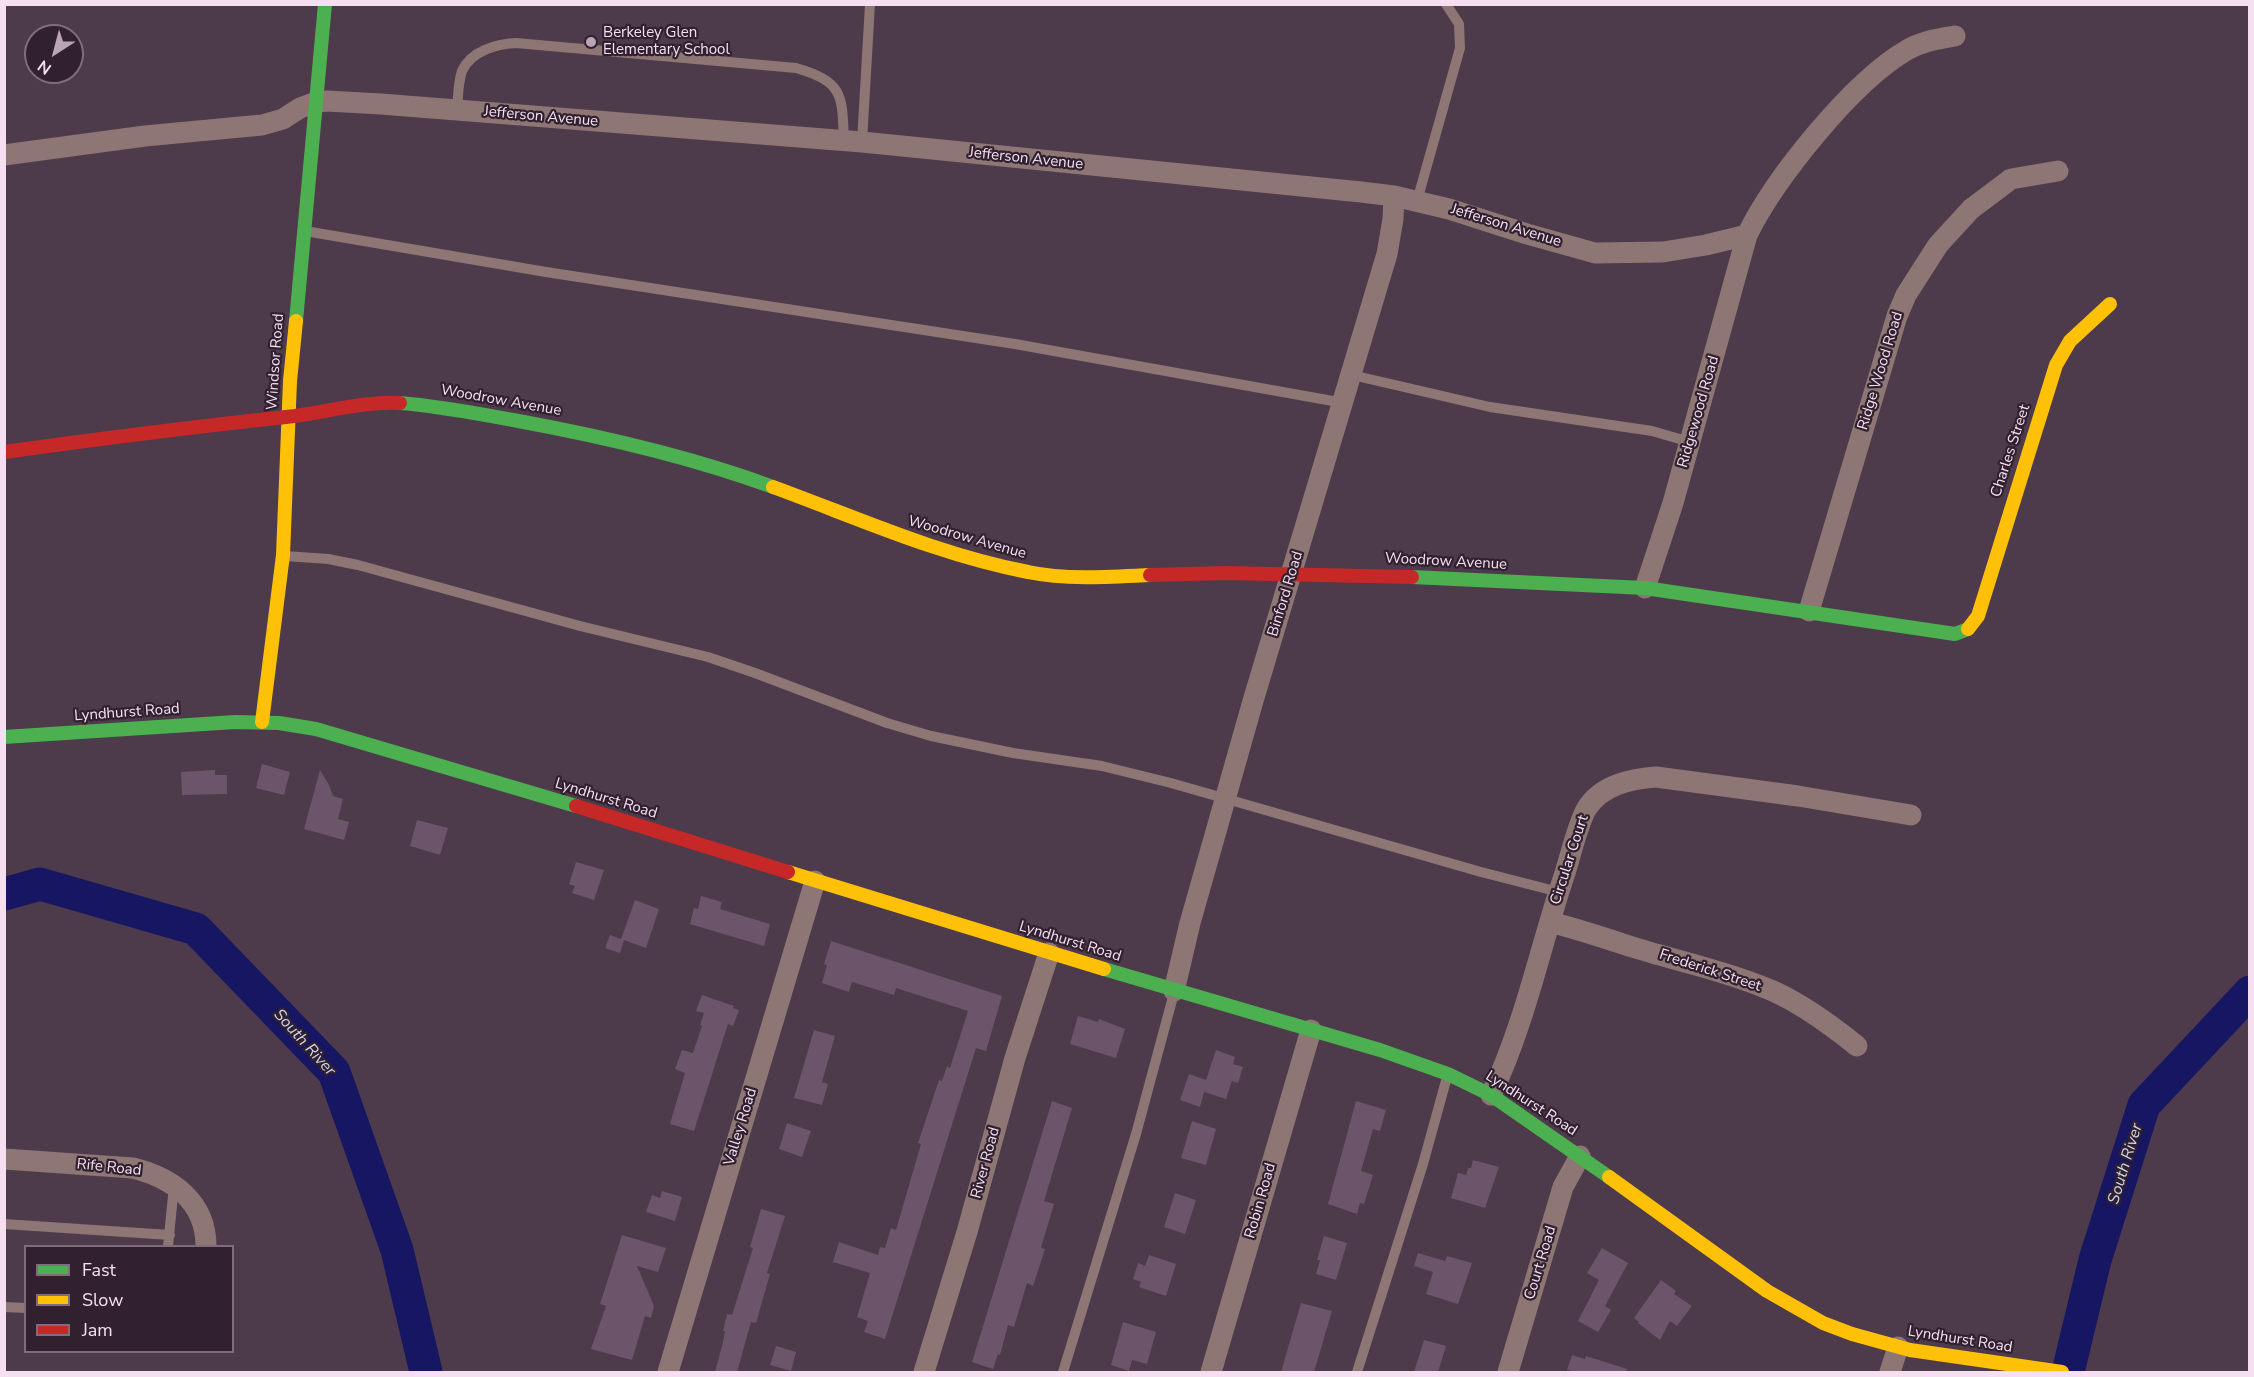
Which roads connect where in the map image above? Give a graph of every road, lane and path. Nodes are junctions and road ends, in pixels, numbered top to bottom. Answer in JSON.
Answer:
{"nodes":[{"id":1,"x":325,"y":4,"type":"edge"},
{"id":2,"x":870,"y":4,"type":"edge"},
{"id":3,"x":1446,"y":4,"type":"edge"},
{"id":4,"x":1955,"y":36,"type":"dead end"},
{"id":5,"x":316,"y":102,"type":"junction"},
{"id":6,"x":457,"y":110,"type":"junction"},
{"id":7,"x":853,"y":142,"type":"junction"},
{"id":8,"x":4,"y":156,"type":"edge"},
{"id":9,"x":2058,"y":171,"type":"dead end"},
{"id":10,"x":1394,"y":196,"type":"junction"},
{"id":11,"x":1416,"y":201,"type":"junction"},
{"id":12,"x":303,"y":230,"type":"junction"},
{"id":13,"x":1747,"y":235,"type":"junction"},
{"id":14,"x":2110,"y":304,"type":"dead end"},
{"id":15,"x":1352,"y":375,"type":"junction"},
{"id":16,"x":1344,"y":403,"type":"junction"},
{"id":17,"x":288,"y":417,"type":"junction"},
{"id":18,"x":1690,"y":442,"type":"junction"},
{"id":19,"x":4,"y":452,"type":"edge"},
{"id":20,"x":283,"y":555,"type":"junction"},
{"id":21,"x":1293,"y":573,"type":"junction"},
{"id":22,"x":1645,"y":588,"type":"junction"},
{"id":23,"x":1809,"y":611,"type":"junction"},
{"id":24,"x":1973,"y":625,"type":"joint"},
{"id":25,"x":262,"y":722,"type":"junction"},
{"id":26,"x":4,"y":737,"type":"edge"},
{"id":27,"x":1225,"y":799,"type":"junction"},
{"id":28,"x":1911,"y":815,"type":"dead end"},
{"id":29,"x":815,"y":881,"type":"junction"},
{"id":30,"x":1559,"y":892,"type":"junction"},
{"id":31,"x":1550,"y":922,"type":"junction"},
{"id":32,"x":1049,"y":953,"type":"junction"},
{"id":33,"x":1174,"y":991,"type":"junction"},
{"id":34,"x":1311,"y":1030,"type":"junction"},
{"id":35,"x":1857,"y":1046,"type":"dead end"},
{"id":36,"x":1448,"y":1074,"type":"junction"},
{"id":37,"x":1491,"y":1095,"type":"junction"},
{"id":38,"x":1580,"y":1156,"type":"junction"},
{"id":39,"x":4,"y":1159,"type":"edge"},
{"id":40,"x":174,"y":1186,"type":"junction"},
{"id":41,"x":4,"y":1224,"type":"edge"},
{"id":42,"x":169,"y":1241,"type":"edge"},
{"id":43,"x":206,"y":1245,"type":"edge"},
{"id":44,"x":4,"y":1307,"type":"edge"},
{"id":45,"x":24,"y":1308,"type":"edge"},
{"id":46,"x":1898,"y":1347,"type":"junction"},
{"id":47,"x":668,"y":1372,"type":"edge"},
{"id":48,"x":924,"y":1372,"type":"edge"},
{"id":49,"x":1063,"y":1372,"type":"edge"},
{"id":50,"x":1211,"y":1372,"type":"edge"},
{"id":51,"x":1357,"y":1372,"type":"edge"},
{"id":52,"x":1508,"y":1372,"type":"edge"},
{"id":53,"x":1890,"y":1372,"type":"edge"},
{"id":54,"x":2062,"y":1372,"type":"edge"}],
"edges":[{"from":1,"to":5,"type":"street","name":"Windsor Road"},
{"from":2,"to":7,"type":"lane"},
{"from":3,"to":11,"type":"lane"},
{"from":4,"to":13,"type":"street"},
{"from":5,"to":6,"type":"street","name":"Jefferson Avenue"},
{"from":5,"to":8,"type":"street","name":"Jefferson Avenue"},
{"from":5,"to":12,"type":"street","name":"Windsor Road"},
{"from":6,"to":7,"type":"street","name":"Jefferson Avenue"},
{"from":6,"to":7,"type":"lane"},
{"from":7,"to":10,"type":"street","name":"Jefferson Avenue"},
{"from":9,"to":23,"type":"street","name":"Ridge Wood Road"},
{"from":10,"to":11,"type":"street","name":"Jefferson Avenue"},
{"from":10,"to":15,"type":"street","name":"Binford Road"},
{"from":11,"to":13,"type":"street","name":"Jefferson Avenue"},
{"from":12,"to":16,"type":"lane"},
{"from":12,"to":17,"type":"street","name":"Windsor Road"},
{"from":13,"to":18,"type":"street","name":"Ridgewood Road"},
{"from":14,"to":24,"type":"street","name":"Charles Street"},
{"from":15,"to":16,"type":"street","name":"Binford Road"},
{"from":15,"to":18,"type":"lane"},
{"from":16,"to":21,"type":"street","name":"Binford Road"},
{"from":17,"to":19,"type":"street","name":"Woodrow Avenue"},
{"from":17,"to":20,"type":"street","name":"Windsor Road"},
{"from":17,"to":21,"type":"street","name":"Woodrow Avenue"},
{"from":18,"to":22,"type":"street","name":"Ridgewood Road"},
{"from":20,"to":25,"type":"street","name":"Windsor Road"},
{"from":20,"to":27,"type":"lane"},
{"from":21,"to":22,"type":"street","name":"Woodrow Avenue"},
{"from":21,"to":27,"type":"street","name":"Binford Road"},
{"from":22,"to":23,"type":"street","name":"Woodrow Avenue"},
{"from":23,"to":24,"type":"street","name":"Woodrow Avenue"},
{"from":25,"to":26,"type":"street","name":"Lyndhurst Road"},
{"from":25,"to":29,"type":"street","name":"Lyndhurst Road"},
{"from":27,"to":30,"type":"lane"},
{"from":27,"to":33,"type":"street","name":"Binford Road"},
{"from":28,"to":30,"type":"street","name":"Circular Court"},
{"from":29,"to":32,"type":"street","name":"Lyndhurst Road"},
{"from":29,"to":47,"type":"street","name":"Valley Road"},
{"from":30,"to":31,"type":"street","name":"Circular Court"},
{"from":31,"to":35,"type":"street","name":"Frederick Street"},
{"from":31,"to":37,"type":"street","name":"Circular Court"},
{"from":32,"to":33,"type":"street","name":"Lyndhurst Road"},
{"from":32,"to":48,"type":"street","name":"River Road"},
{"from":33,"to":34,"type":"street","name":"Lyndhurst Road"},
{"from":33,"to":49,"type":"lane"},
{"from":34,"to":36,"type":"street","name":"Lyndhurst Road"},
{"from":34,"to":50,"type":"street","name":"Robin Road"},
{"from":36,"to":37,"type":"street","name":"Lyndhurst Road"},
{"from":36,"to":51,"type":"lane"},
{"from":37,"to":38,"type":"street","name":"Lyndhurst Road"},
{"from":38,"to":46,"type":"street","name":"Lyndhurst Road"},
{"from":38,"to":52,"type":"street","name":"Court Road"},
{"from":39,"to":40,"type":"street","name":"Rife Road"},
{"from":40,"to":42,"type":"lane"},
{"from":40,"to":43,"type":"street","name":"Rife Road"},
{"from":41,"to":42,"type":"lane"},
{"from":44,"to":45,"type":"lane"},
{"from":46,"to":53,"type":"street"},
{"from":46,"to":54,"type":"street","name":"Lyndhurst Road"}]}
